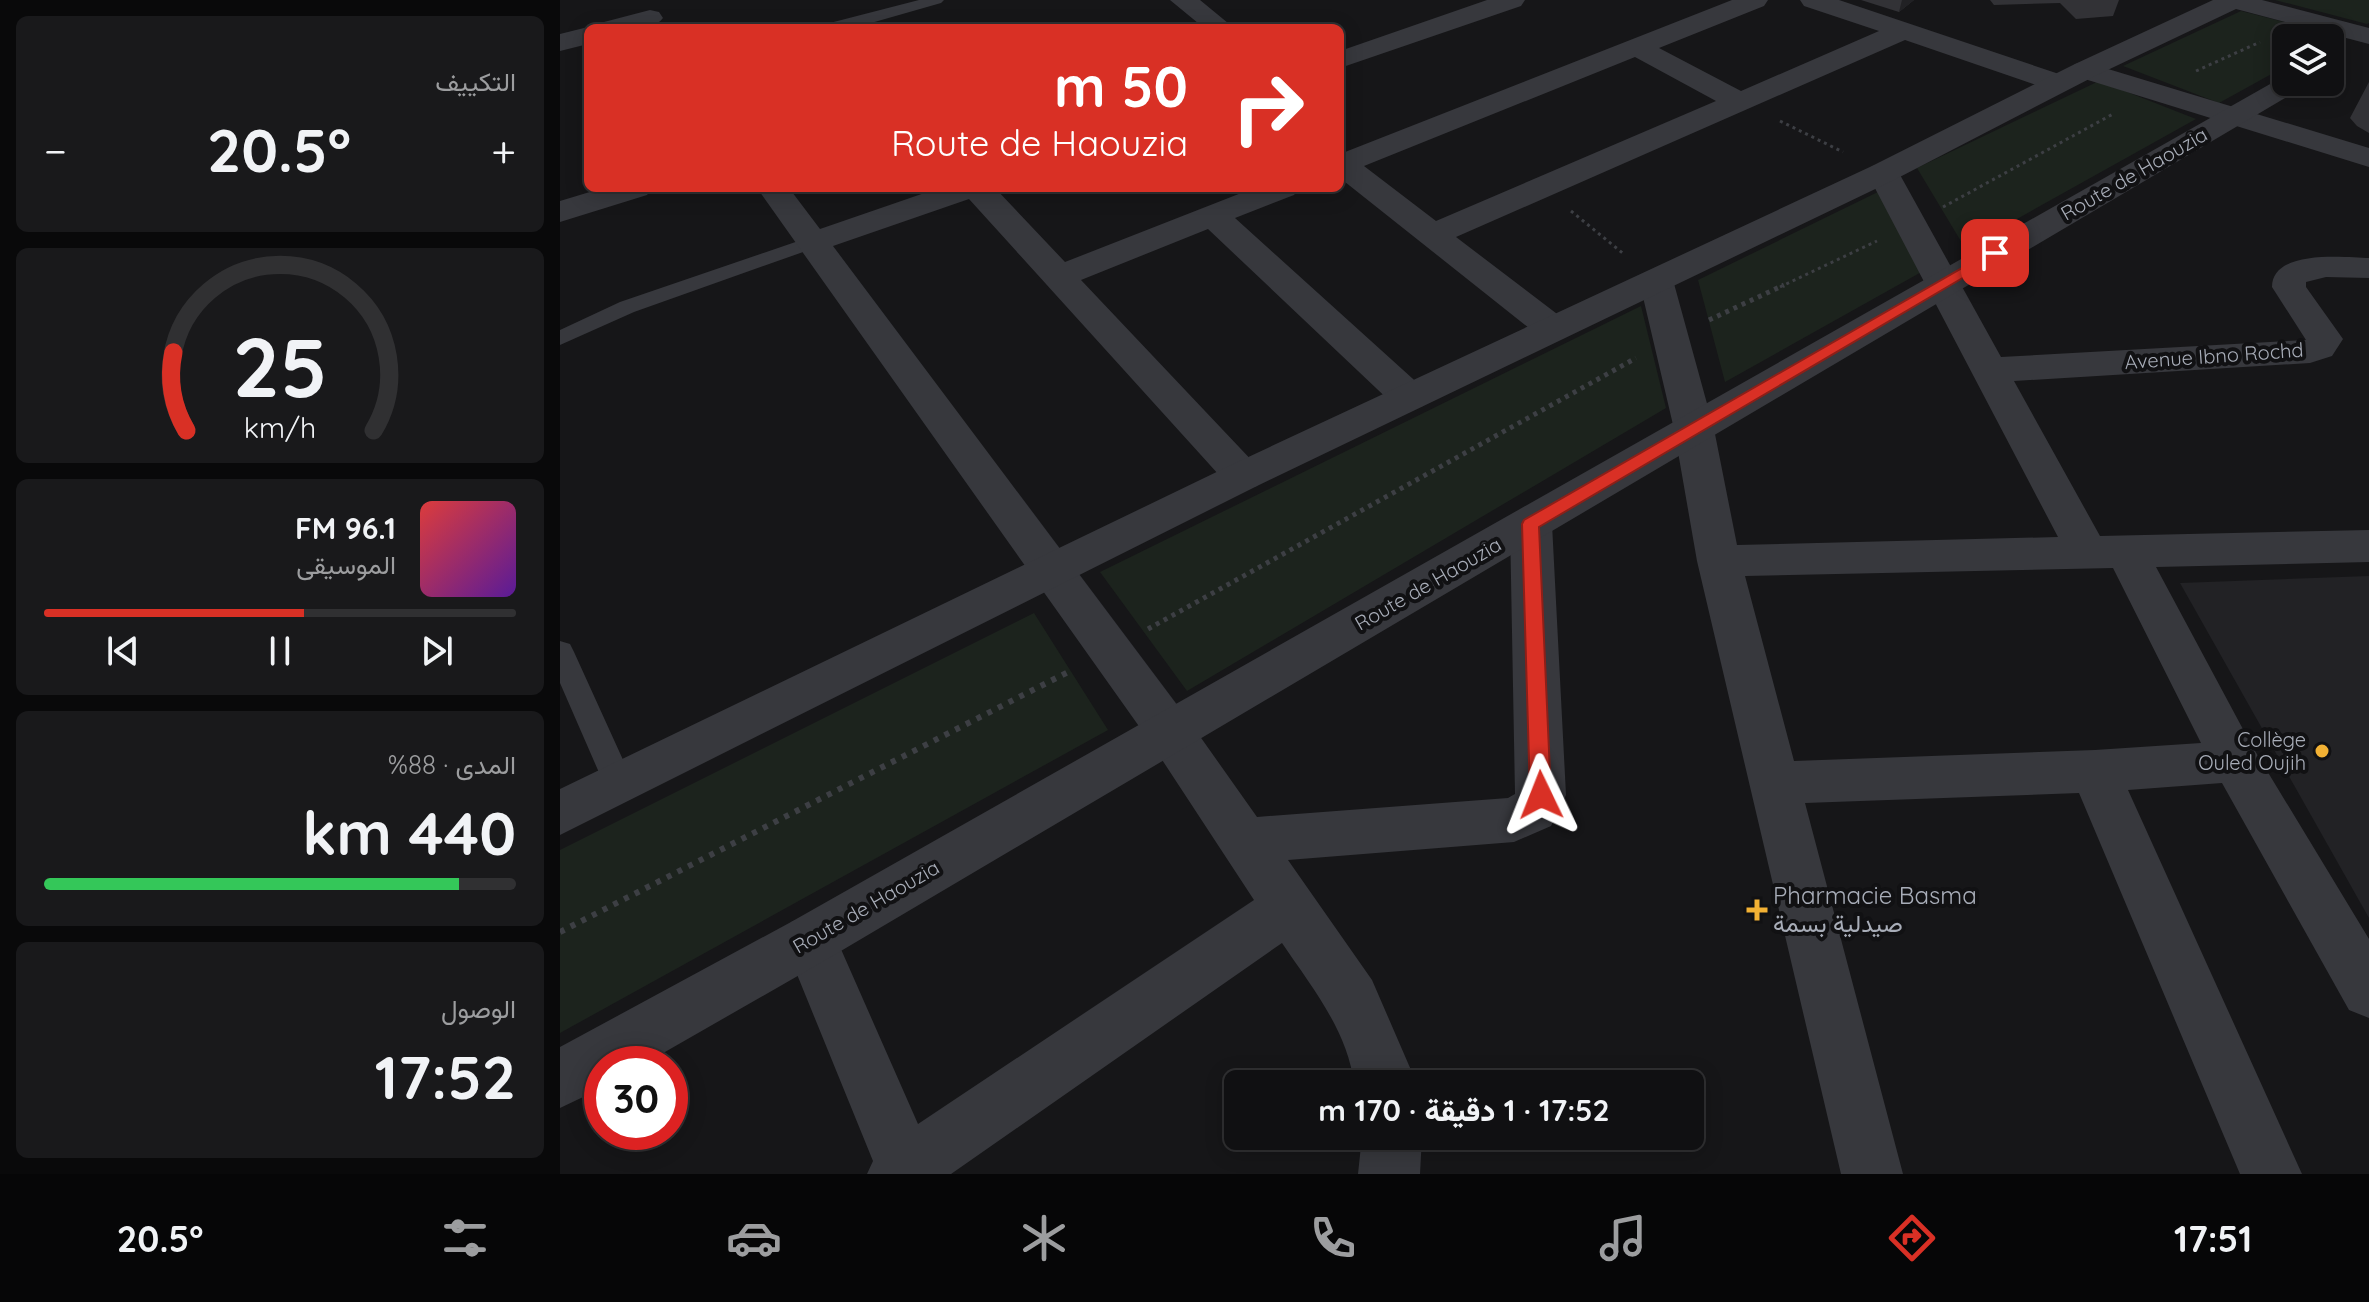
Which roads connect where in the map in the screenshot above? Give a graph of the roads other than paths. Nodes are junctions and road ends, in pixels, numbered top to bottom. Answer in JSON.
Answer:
{"nodes":[{"id":1,"x":936,"y":0,"type":"edge"},
{"id":2,"x":1183,"y":0,"type":"edge"},
{"id":3,"x":1512,"y":0,"type":"edge"},
{"id":4,"x":1755,"y":0,"type":"edge"},
{"id":5,"x":1813,"y":0,"type":"edge"},
{"id":6,"x":2233,"y":0,"type":"edge"},
{"id":7,"x":647,"y":15,"type":"edge"},
{"id":8,"x":624,"y":24,"type":"edge"},
{"id":9,"x":867,"y":24,"type":"edge"},
{"id":10,"x":1216,"y":24,"type":"edge"},
{"id":11,"x":1903,"y":31,"type":"junction"},
{"id":12,"x":584,"y":36,"type":"edge"},
{"id":13,"x":2369,"y":36,"type":"edge"},
{"id":14,"x":560,"y":43,"type":"edge"},
{"id":15,"x":1637,"y":47,"type":"junction"},
{"id":16,"x":2344,"y":51,"type":"edge"},
{"id":17,"x":1344,"y":59,"type":"edge"},
{"id":18,"x":2072,"y":77,"type":"junction"},
{"id":19,"x":2272,"y":94,"type":"edge"},
{"id":20,"x":1740,"y":102,"type":"junction"},
{"id":21,"x":2234,"y":116,"type":"junction"},
{"id":22,"x":2369,"y":158,"type":"edge"},
{"id":23,"x":1344,"y":164,"type":"edge"},
{"id":24,"x":1344,"y":167,"type":"edge"},
{"id":25,"x":1883,"y":173,"type":"junction"},
{"id":26,"x":623,"y":192,"type":"edge"},
{"id":27,"x":776,"y":192,"type":"edge"},
{"id":28,"x":958,"y":192,"type":"edge"},
{"id":29,"x":981,"y":192,"type":"edge"},
{"id":30,"x":1273,"y":192,"type":"edge"},
{"id":31,"x":560,"y":212,"type":"edge"},
{"id":32,"x":1213,"y":216,"type":"junction"},
{"id":33,"x":1432,"y":235,"type":"junction"},
{"id":34,"x":813,"y":242,"type":"junction"},
{"id":35,"x":2369,"y":268,"type":"edge"},
{"id":36,"x":1058,"y":277,"type":"junction"},
{"id":37,"x":1656,"y":280,"type":"junction"},
{"id":38,"x":1942,"y":284,"type":"junction"},
{"id":39,"x":1552,"y":328,"type":"junction"},
{"id":40,"x":560,"y":338,"type":"edge"},
{"id":41,"x":1989,"y":370,"type":"junction"},
{"id":42,"x":1409,"y":397,"type":"junction"},
{"id":43,"x":1694,"y":429,"type":"junction"},
{"id":44,"x":1243,"y":476,"type":"junction"},
{"id":45,"x":1531,"y":524,"type":"junction"},
{"id":46,"x":2369,"y":546,"type":"edge"},
{"id":47,"x":2106,"y":551,"type":"junction"},
{"id":48,"x":1719,"y":561,"type":"junction"},
{"id":49,"x":1052,"y":570,"type":"junction"},
{"id":50,"x":560,"y":652,"type":"edge"},
{"id":51,"x":1170,"y":732,"type":"junction"},
{"id":52,"x":2235,"y":761,"type":"junction"},
{"id":53,"x":2095,"y":771,"type":"junction"},
{"id":54,"x":1774,"y":783,"type":"junction"},
{"id":55,"x":619,"y":784,"type":"junction"},
{"id":56,"x":560,"y":813,"type":"edge"},
{"id":57,"x":1242,"y":841,"type":"junction"},
{"id":58,"x":1288,"y":908,"type":"junction"},
{"id":59,"x":810,"y":940,"type":"junction"},
{"id":60,"x":2369,"y":991,"type":"edge"},
{"id":61,"x":1382,"y":1070,"type":"edge"},
{"id":62,"x":560,"y":1079,"type":"edge"},
{"id":63,"x":1391,"y":1150,"type":"edge"},
{"id":64,"x":904,"y":1172,"type":"edge"},
{"id":65,"x":1389,"y":1174,"type":"edge"},
{"id":66,"x":1872,"y":1174,"type":"edge"},
{"id":67,"x":2271,"y":1174,"type":"edge"}],
"edges":[{"from":1,"to":9,"type":"lane"},
{"from":2,"to":10,"type":"street"},
{"from":3,"to":17,"type":"street"},
{"from":4,"to":15,"type":"street"},
{"from":5,"to":11,"type":"street"},
{"from":6,"to":13,"type":"street"},
{"from":6,"to":18,"type":"street"},
{"from":7,"to":8,"type":"street"},
{"from":11,"to":18,"type":"street"},
{"from":11,"to":20,"type":"street"},
{"from":12,"to":14,"type":"street"},
{"from":13,"to":16,"type":"street"},
{"from":15,"to":20,"type":"street"},
{"from":15,"to":23,"type":"street"},
{"from":18,"to":21,"type":"street"},
{"from":18,"to":25,"type":"street"},
{"from":19,"to":21,"type":"street","name":"Route de Haouzia"},
{"from":20,"to":33,"type":"street"},
{"from":21,"to":22,"type":"street"},
{"from":21,"to":38,"type":"street","name":"Route de Haouzia"},
{"from":24,"to":33,"type":"street"},
{"from":25,"to":37,"type":"street"},
{"from":25,"to":38,"type":"street"},
{"from":26,"to":31,"type":"street"},
{"from":27,"to":34,"type":"street"},
{"from":28,"to":34,"type":"street"},
{"from":29,"to":36,"type":"street"},
{"from":30,"to":32,"type":"street"},
{"from":32,"to":36,"type":"street"},
{"from":32,"to":42,"type":"street"},
{"from":33,"to":39,"type":"street"},
{"from":34,"to":40,"type":"lane"},
{"from":34,"to":49,"type":"street"},
{"from":35,"to":41,"type":"street","name":"Avenue Ibno Rochd"},
{"from":36,"to":44,"type":"street"},
{"from":37,"to":39,"type":"street"},
{"from":37,"to":43,"type":"street"},
{"from":38,"to":41,"type":"street"},
{"from":38,"to":43,"type":"street","name":"Route de Haouzia"},
{"from":39,"to":42,"type":"street"},
{"from":41,"to":47,"type":"street"},
{"from":42,"to":44,"type":"street"},
{"from":43,"to":45,"type":"street","name":"Route de Haouzia"},
{"from":43,"to":48,"type":"street"},
{"from":44,"to":49,"type":"street"},
{"from":45,"to":51,"type":"street","name":"Route de Haouzia"},
{"from":45,"to":57,"type":"street"},
{"from":46,"to":47,"type":"street"},
{"from":47,"to":48,"type":"street"},
{"from":47,"to":52,"type":"street"},
{"from":48,"to":54,"type":"street"},
{"from":49,"to":51,"type":"street"},
{"from":49,"to":55,"type":"street"},
{"from":50,"to":55,"type":"lane"},
{"from":51,"to":57,"type":"street"},
{"from":51,"to":59,"type":"street","name":"Route de Haouzia"},
{"from":52,"to":53,"type":"street"},
{"from":52,"to":60,"type":"street"},
{"from":53,"to":54,"type":"street"},
{"from":53,"to":67,"type":"street"},
{"from":54,"to":66,"type":"street"},
{"from":55,"to":56,"type":"street"},
{"from":57,"to":58,"type":"street"},
{"from":58,"to":61,"type":"street"},
{"from":58,"to":64,"type":"street"},
{"from":59,"to":62,"type":"street","name":"Route de Haouzia"},
{"from":59,"to":64,"type":"street"},
{"from":63,"to":65,"type":"street"}]}
